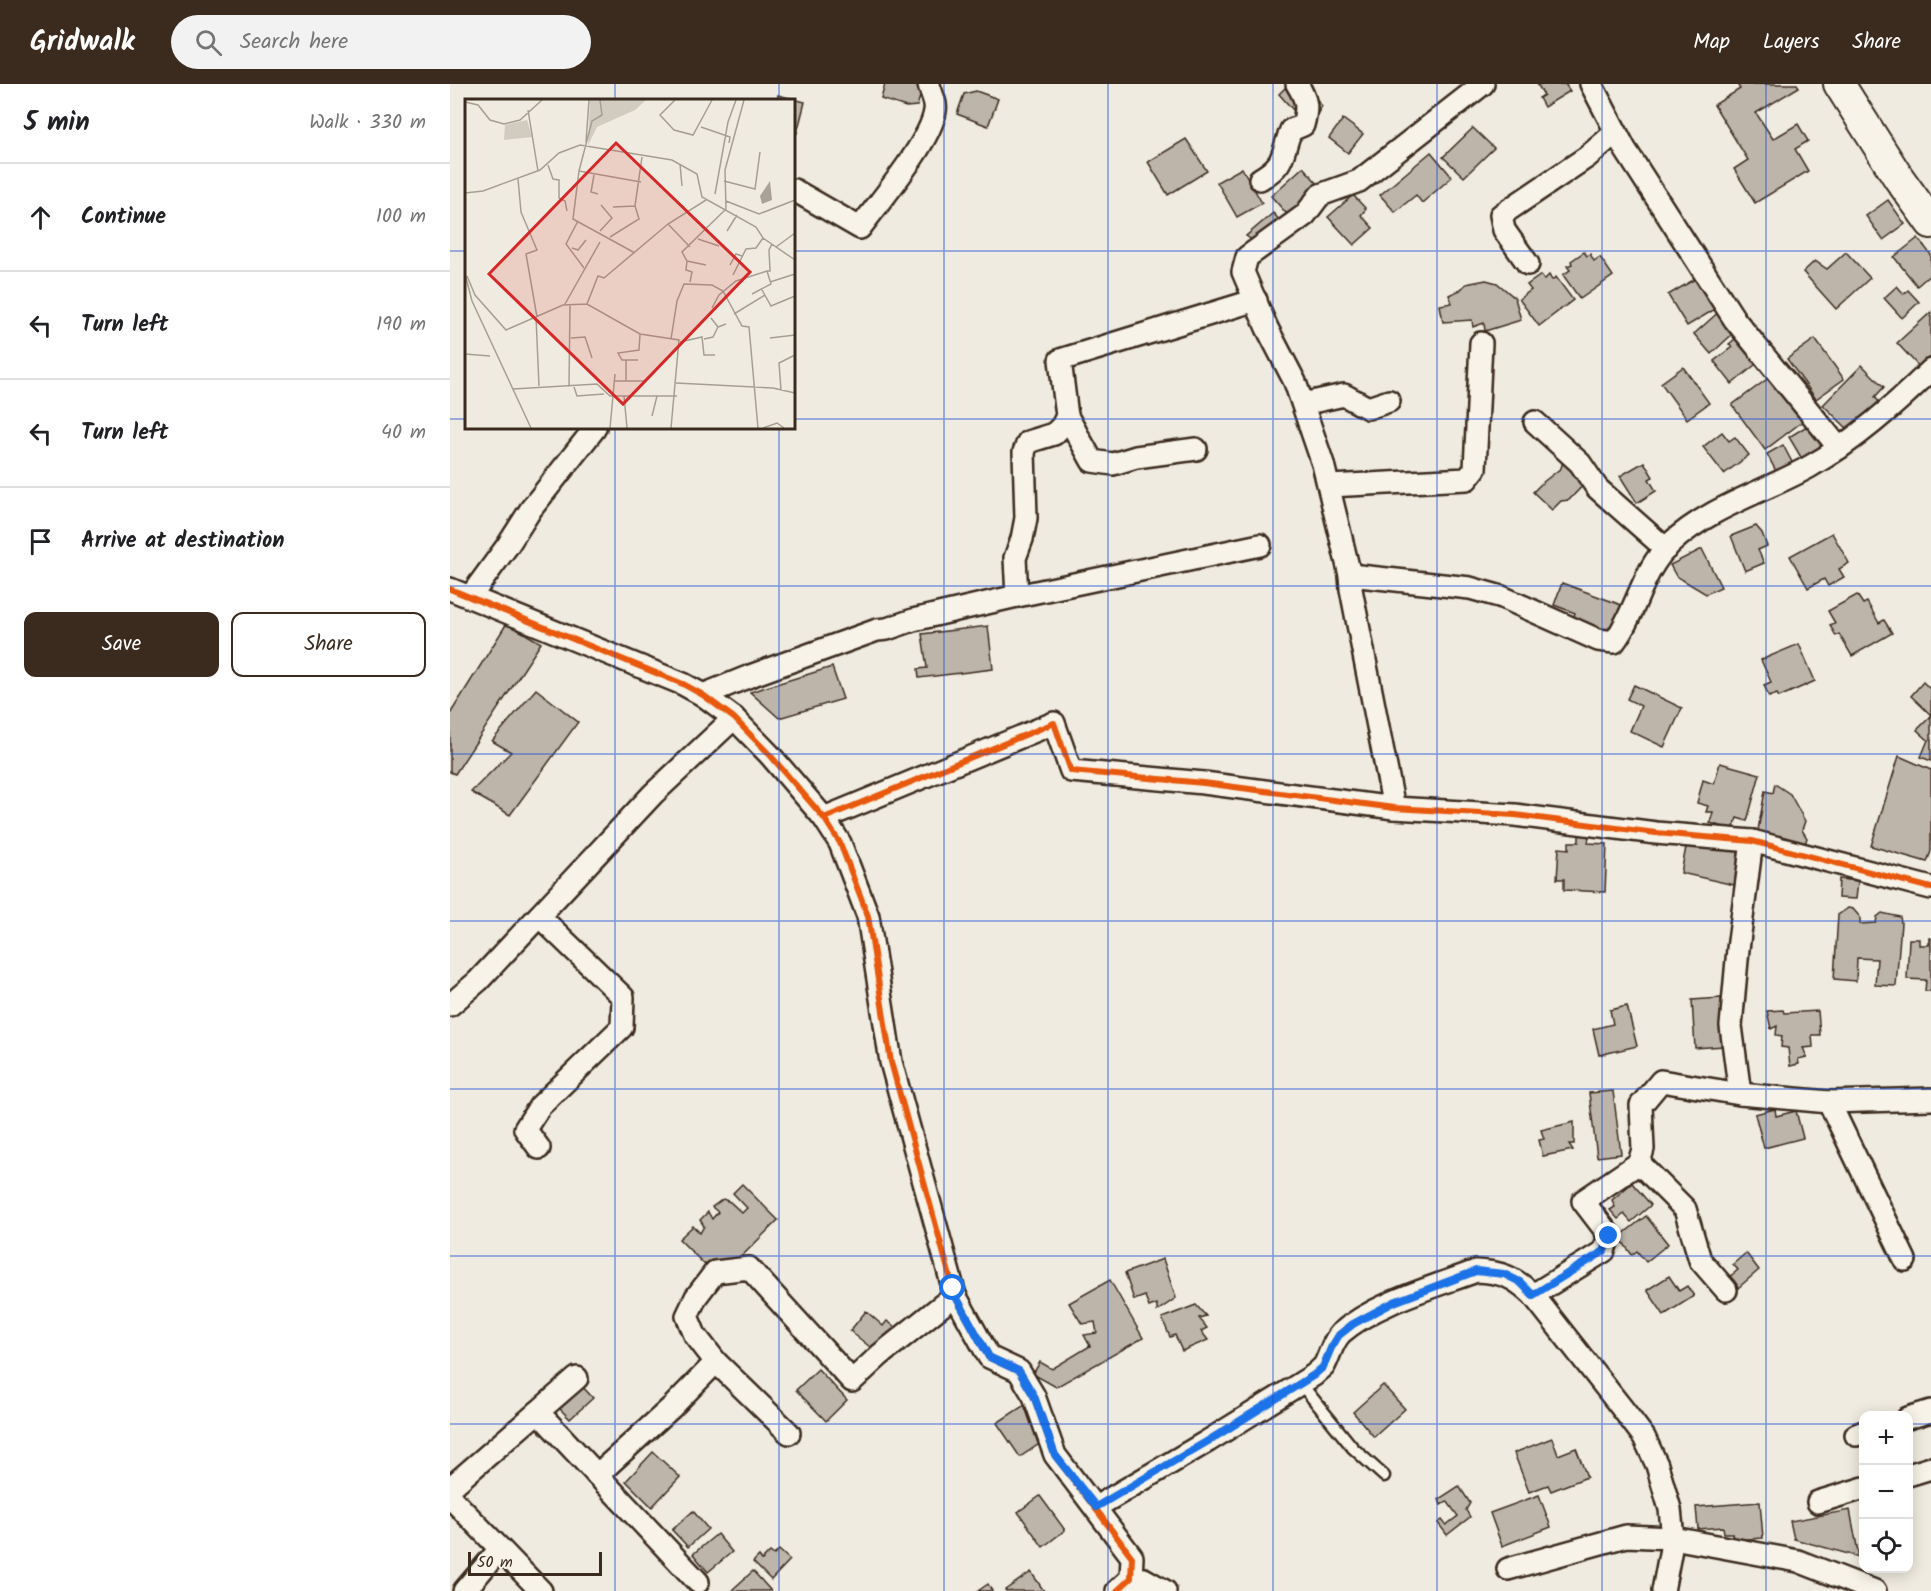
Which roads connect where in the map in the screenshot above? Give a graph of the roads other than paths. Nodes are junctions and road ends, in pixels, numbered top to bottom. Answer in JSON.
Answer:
{"nodes":[{"id":1,"x":929,"y":84,"type":"edge"},
{"id":2,"x":1297,"y":84,"type":"edge"},
{"id":3,"x":1483,"y":84,"type":"edge"},
{"id":4,"x":1591,"y":84,"type":"edge"},
{"id":5,"x":1839,"y":84,"type":"edge"},
{"id":6,"x":1616,"y":132,"type":"junction"},
{"id":7,"x":1260,"y":179,"type":"dead end"},
{"id":8,"x":795,"y":191,"type":"edge"},
{"id":9,"x":1931,"y":223,"type":"edge"},
{"id":10,"x":1528,"y":264,"type":"dead end"},
{"id":11,"x":1256,"y":300,"type":"junction"},
{"id":12,"x":1481,"y":343,"type":"dead end"},
{"id":13,"x":1931,"y":370,"type":"edge"},
{"id":14,"x":1389,"y":401,"type":"dead end"},
{"id":15,"x":1303,"y":404,"type":"junction"},
{"id":16,"x":1067,"y":416,"type":"junction"},
{"id":17,"x":1536,"y":422,"type":"dead end"},
{"id":18,"x":594,"y":429,"type":"edge"},
{"id":19,"x":1839,"y":448,"type":"junction"},
{"id":20,"x":1196,"y":449,"type":"dead end"},
{"id":21,"x":1329,"y":486,"type":"junction"},
{"id":22,"x":1260,"y":545,"type":"dead end"},
{"id":23,"x":1666,"y":549,"type":"junction"},
{"id":24,"x":1350,"y":575,"type":"junction"},
{"id":25,"x":1017,"y":596,"type":"junction"},
{"id":26,"x":458,"y":597,"type":"edge"},
{"id":27,"x":703,"y":695,"type":"junction"},
{"id":28,"x":734,"y":718,"type":"junction"},
{"id":29,"x":1394,"y":808,"type":"junction"},
{"id":30,"x":824,"y":819,"type":"junction"},
{"id":31,"x":1752,"y":841,"type":"junction"},
{"id":32,"x":1931,"y":888,"type":"edge"},
{"id":33,"x":539,"y":916,"type":"junction"},
{"id":34,"x":450,"y":1005,"type":"edge"},
{"id":35,"x":1740,"y":1094,"type":"junction"},
{"id":36,"x":1931,"y":1099,"type":"edge"},
{"id":37,"x":1829,"y":1102,"type":"junction"},
{"id":38,"x":539,"y":1148,"type":"dead end"},
{"id":39,"x":1639,"y":1163,"type":"junction"},
{"id":40,"x":1905,"y":1260,"type":"dead end"},
{"id":41,"x":1726,"y":1290,"type":"dead end"},
{"id":42,"x":955,"y":1295,"type":"junction"},
{"id":43,"x":1533,"y":1295,"type":"junction"},
{"id":44,"x":716,"y":1362,"type":"junction"},
{"id":45,"x":577,"y":1378,"type":"dead end"},
{"id":46,"x":1301,"y":1384,"type":"junction"},
{"id":47,"x":538,"y":1412,"type":"junction"},
{"id":48,"x":1931,"y":1412,"type":"edge"},
{"id":49,"x":1913,"y":1417,"type":"edge"},
{"id":50,"x":789,"y":1433,"type":"dead end"},
{"id":51,"x":1931,"y":1468,"type":"edge"},
{"id":52,"x":1913,"y":1473,"type":"edge"},
{"id":53,"x":597,"y":1475,"type":"junction"},
{"id":54,"x":1384,"y":1476,"type":"dead end"},
{"id":55,"x":450,"y":1488,"type":"edge"},
{"id":56,"x":1859,"y":1489,"type":"edge"},
{"id":57,"x":450,"y":1497,"type":"edge"},
{"id":58,"x":1818,"y":1502,"type":"dead end"},
{"id":59,"x":1096,"y":1507,"type":"junction"},
{"id":60,"x":1673,"y":1538,"type":"junction"},
{"id":61,"x":500,"y":1548,"type":"junction"},
{"id":62,"x":1508,"y":1569,"type":"dead end"},
{"id":63,"x":698,"y":1582,"type":"dead end"},
{"id":64,"x":1124,"y":1585,"type":"edge"},
{"id":65,"x":464,"y":1591,"type":"edge"},
{"id":66,"x":541,"y":1591,"type":"edge"},
{"id":67,"x":1165,"y":1591,"type":"edge"},
{"id":68,"x":1663,"y":1591,"type":"edge"},
{"id":69,"x":1875,"y":1591,"type":"edge"}],
"edges":[{"from":1,"to":8,"type":"street"},
{"from":2,"to":7,"type":"street"},
{"from":3,"to":11,"type":"street"},
{"from":4,"to":6,"type":"street"},
{"from":5,"to":9,"type":"street"},
{"from":6,"to":10,"type":"street"},
{"from":6,"to":19,"type":"street"},
{"from":11,"to":15,"type":"street"},
{"from":11,"to":16,"type":"street"},
{"from":12,"to":21,"type":"street"},
{"from":13,"to":19,"type":"street"},
{"from":14,"to":15,"type":"street"},
{"from":15,"to":21,"type":"street"},
{"from":16,"to":20,"type":"street"},
{"from":16,"to":25,"type":"street"},
{"from":17,"to":23,"type":"street"},
{"from":18,"to":26,"type":"street"},
{"from":19,"to":23,"type":"street"},
{"from":21,"to":24,"type":"street"},
{"from":22,"to":25,"type":"street"},
{"from":23,"to":24,"type":"street"},
{"from":24,"to":29,"type":"street"},
{"from":25,"to":27,"type":"street"},
{"from":26,"to":27,"type":"street"},
{"from":27,"to":28,"type":"street"},
{"from":28,"to":30,"type":"street"},
{"from":28,"to":33,"type":"street"},
{"from":29,"to":30,"type":"street"},
{"from":29,"to":31,"type":"street"},
{"from":30,"to":42,"type":"street"},
{"from":31,"to":32,"type":"street"},
{"from":31,"to":35,"type":"street"},
{"from":33,"to":34,"type":"street"},
{"from":33,"to":38,"type":"street"},
{"from":35,"to":37,"type":"street"},
{"from":35,"to":39,"type":"street"},
{"from":36,"to":37,"type":"street"},
{"from":37,"to":40,"type":"street"},
{"from":39,"to":41,"type":"street"},
{"from":39,"to":43,"type":"street"},
{"from":42,"to":44,"type":"street"},
{"from":42,"to":59,"type":"street"},
{"from":43,"to":46,"type":"street"},
{"from":43,"to":60,"type":"street"},
{"from":44,"to":50,"type":"street"},
{"from":44,"to":53,"type":"street"},
{"from":45,"to":47,"type":"street"},
{"from":46,"to":54,"type":"lane"},
{"from":46,"to":59,"type":"street"},
{"from":47,"to":53,"type":"street"},
{"from":47,"to":55,"type":"street"},
{"from":48,"to":49,"type":"street"},
{"from":51,"to":52,"type":"street"},
{"from":53,"to":63,"type":"street"},
{"from":56,"to":58,"type":"street"},
{"from":57,"to":61,"type":"street"},
{"from":59,"to":64,"type":"street"},
{"from":60,"to":62,"type":"street"},
{"from":60,"to":68,"type":"street"},
{"from":60,"to":69,"type":"street"},
{"from":61,"to":65,"type":"street"},
{"from":61,"to":66,"type":"street"},
{"from":64,"to":67,"type":"street"}]}
